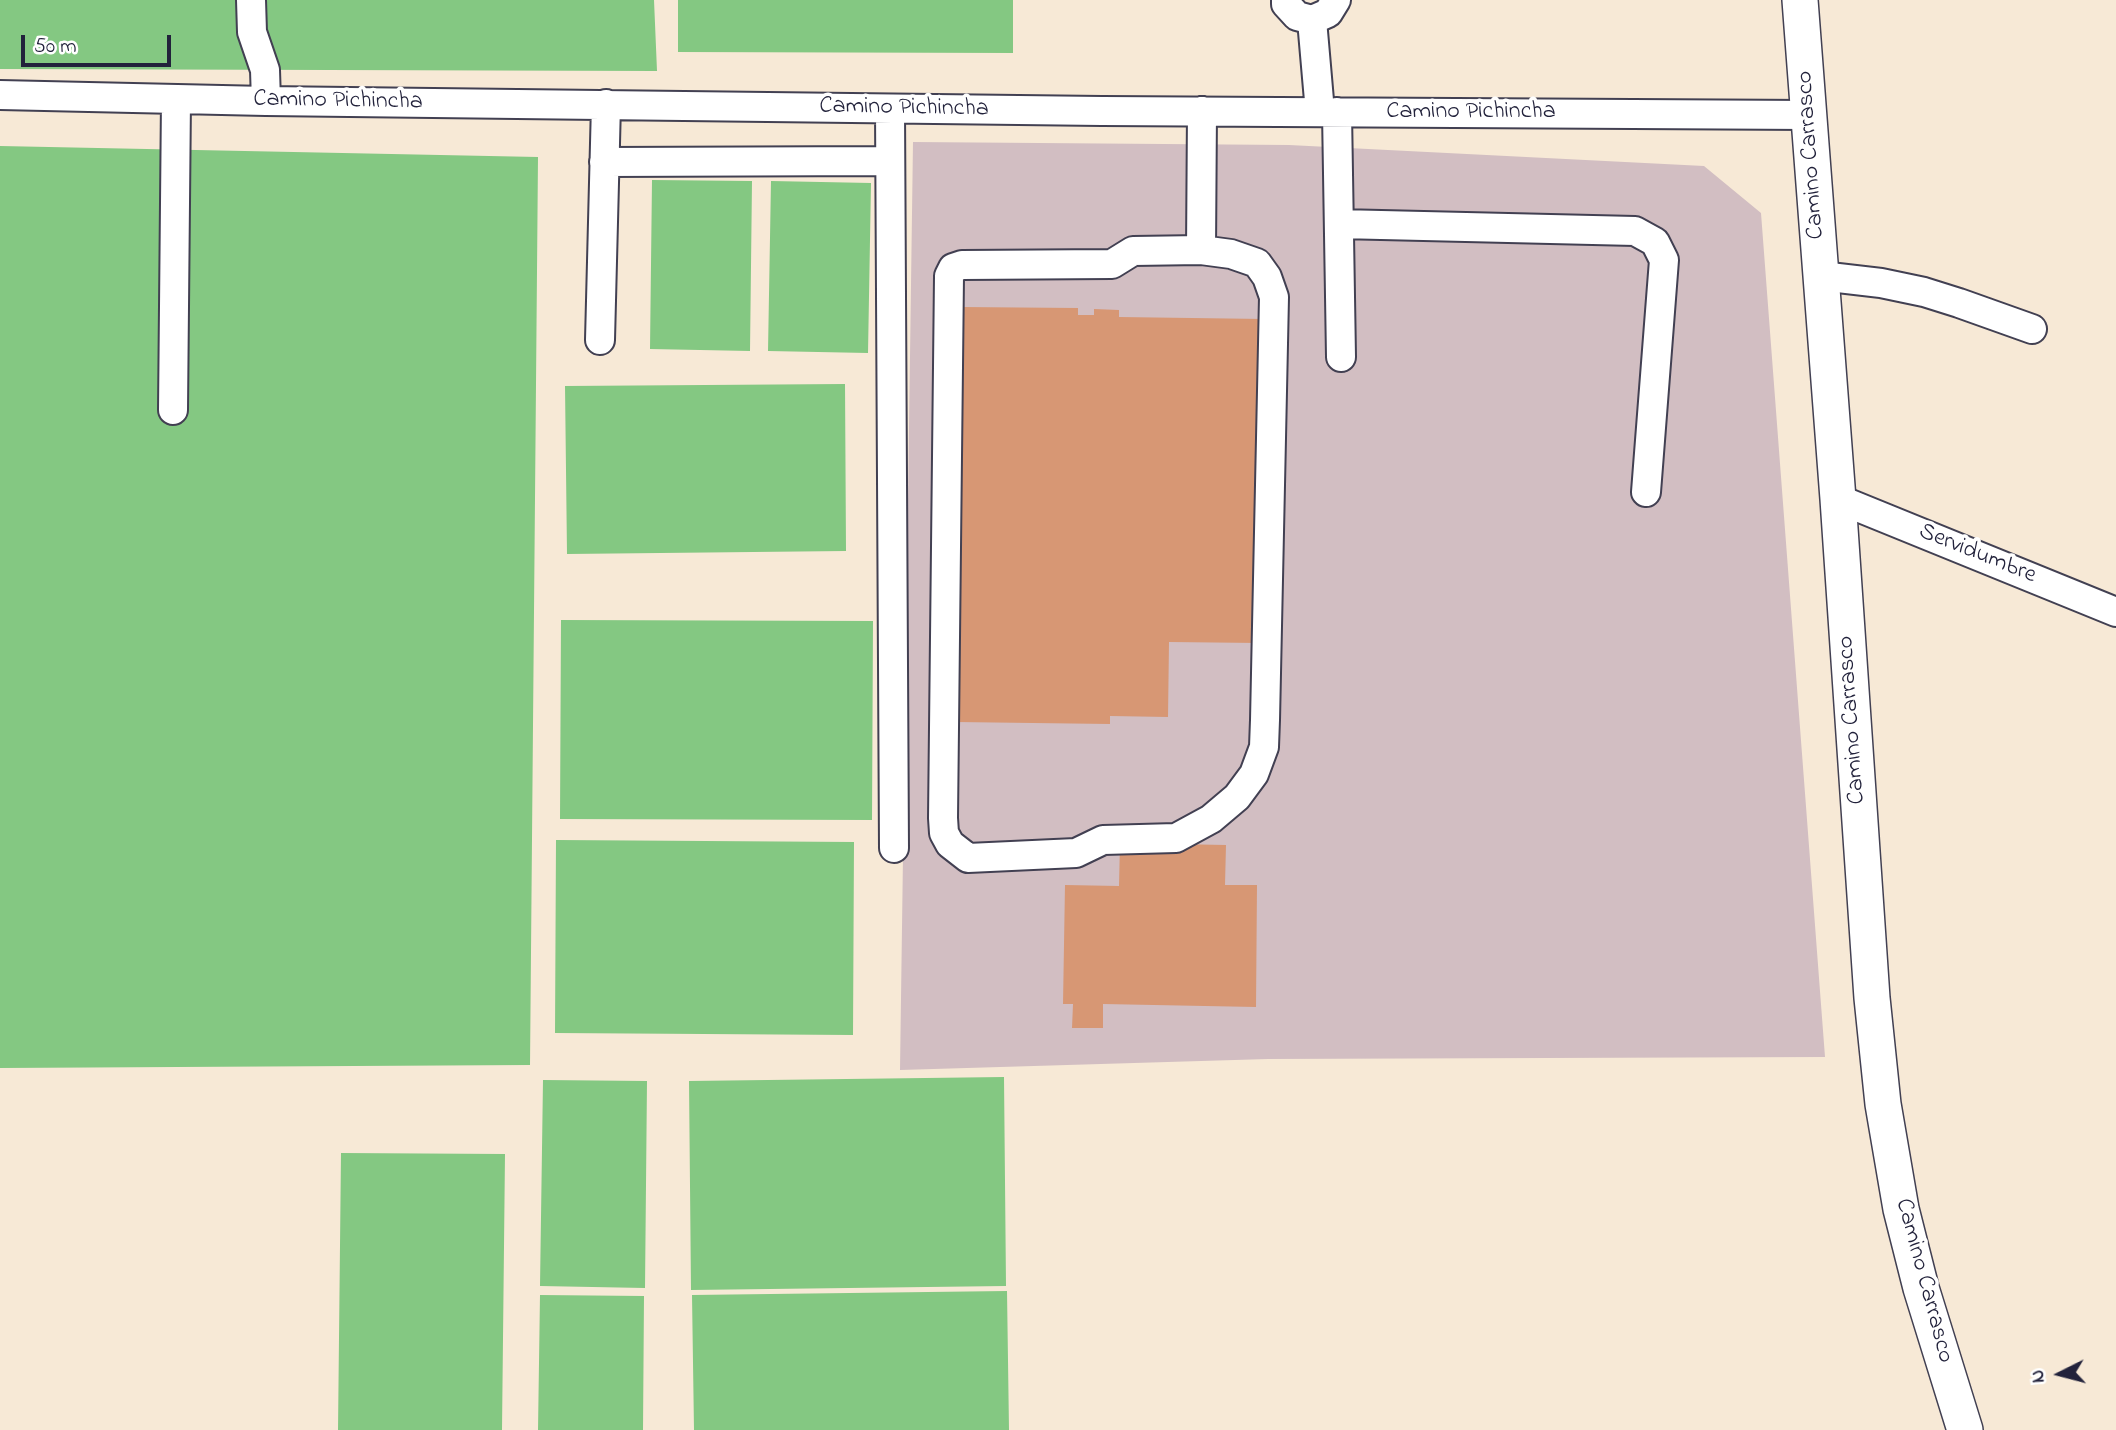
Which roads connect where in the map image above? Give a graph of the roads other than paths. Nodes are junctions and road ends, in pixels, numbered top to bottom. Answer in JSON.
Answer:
{"nodes":[{"id":1,"x":251,"y":0,"type":"edge"},
{"id":2,"x":1286,"y":0,"type":"edge"},
{"id":3,"x":1336,"y":0,"type":"edge"},
{"id":4,"x":1800,"y":0,"type":"edge"},
{"id":5,"x":1312,"y":20,"type":"junction"},
{"id":6,"x":0,"y":95,"type":"edge"},
{"id":7,"x":176,"y":99,"type":"junction"},
{"id":8,"x":266,"y":101,"type":"junction"},
{"id":9,"x":606,"y":104,"type":"junction"},
{"id":10,"x":890,"y":109,"type":"junction"},
{"id":11,"x":1202,"y":111,"type":"junction"},
{"id":12,"x":1329,"y":112,"type":"junction"},
{"id":13,"x":1809,"y":115,"type":"junction"},
{"id":14,"x":889,"y":161,"type":"junction"},
{"id":15,"x":604,"y":162,"type":"junction"},
{"id":16,"x":1339,"y":224,"type":"junction"},
{"id":17,"x":1201,"y":250,"type":"junction"},
{"id":18,"x":1821,"y":276,"type":"junction"},
{"id":19,"x":2032,"y":329,"type":"dead end"},
{"id":20,"x":600,"y":340,"type":"dead end"},
{"id":21,"x":1341,"y":357,"type":"dead end"},
{"id":22,"x":173,"y":410,"type":"dead end"},
{"id":23,"x":1646,"y":492,"type":"dead end"},
{"id":24,"x":1838,"y":499,"type":"junction"},
{"id":25,"x":2116,"y":612,"type":"edge"},
{"id":26,"x":894,"y":848,"type":"dead end"},
{"id":27,"x":1965,"y":1430,"type":"edge"}],
"edges":[{"from":1,"to":8,"type":"street"},
{"from":2,"to":5,"type":"street"},
{"from":3,"to":5,"type":"street"},
{"from":4,"to":13,"type":"main road","name":"Camino Carrasco"},
{"from":5,"to":12,"type":"street"},
{"from":6,"to":7,"type":"street","name":"Camino Pichincha"},
{"from":7,"to":8,"type":"street","name":"Camino Pichincha"},
{"from":7,"to":22,"type":"street"},
{"from":8,"to":9,"type":"street","name":"Camino Pichincha"},
{"from":9,"to":10,"type":"street","name":"Camino Pichincha"},
{"from":9,"to":15,"type":"street"},
{"from":10,"to":11,"type":"street","name":"Camino Pichincha"},
{"from":10,"to":14,"type":"street"},
{"from":11,"to":12,"type":"street","name":"Camino Pichincha"},
{"from":11,"to":17,"type":"street"},
{"from":12,"to":13,"type":"street","name":"Camino Pichincha"},
{"from":12,"to":16,"type":"street"},
{"from":13,"to":18,"type":"main road","name":"Camino Carrasco"},
{"from":14,"to":15,"type":"street"},
{"from":14,"to":26,"type":"street"},
{"from":15,"to":20,"type":"street"},
{"from":16,"to":21,"type":"street"},
{"from":16,"to":23,"type":"street"},
{"from":17,"to":17,"type":"street"},
{"from":18,"to":19,"type":"street"},
{"from":18,"to":24,"type":"main road","name":"Camino Carrasco"},
{"from":24,"to":25,"type":"street","name":"Servidumbre"},
{"from":24,"to":27,"type":"main road","name":"Camino Carrasco"}]}
